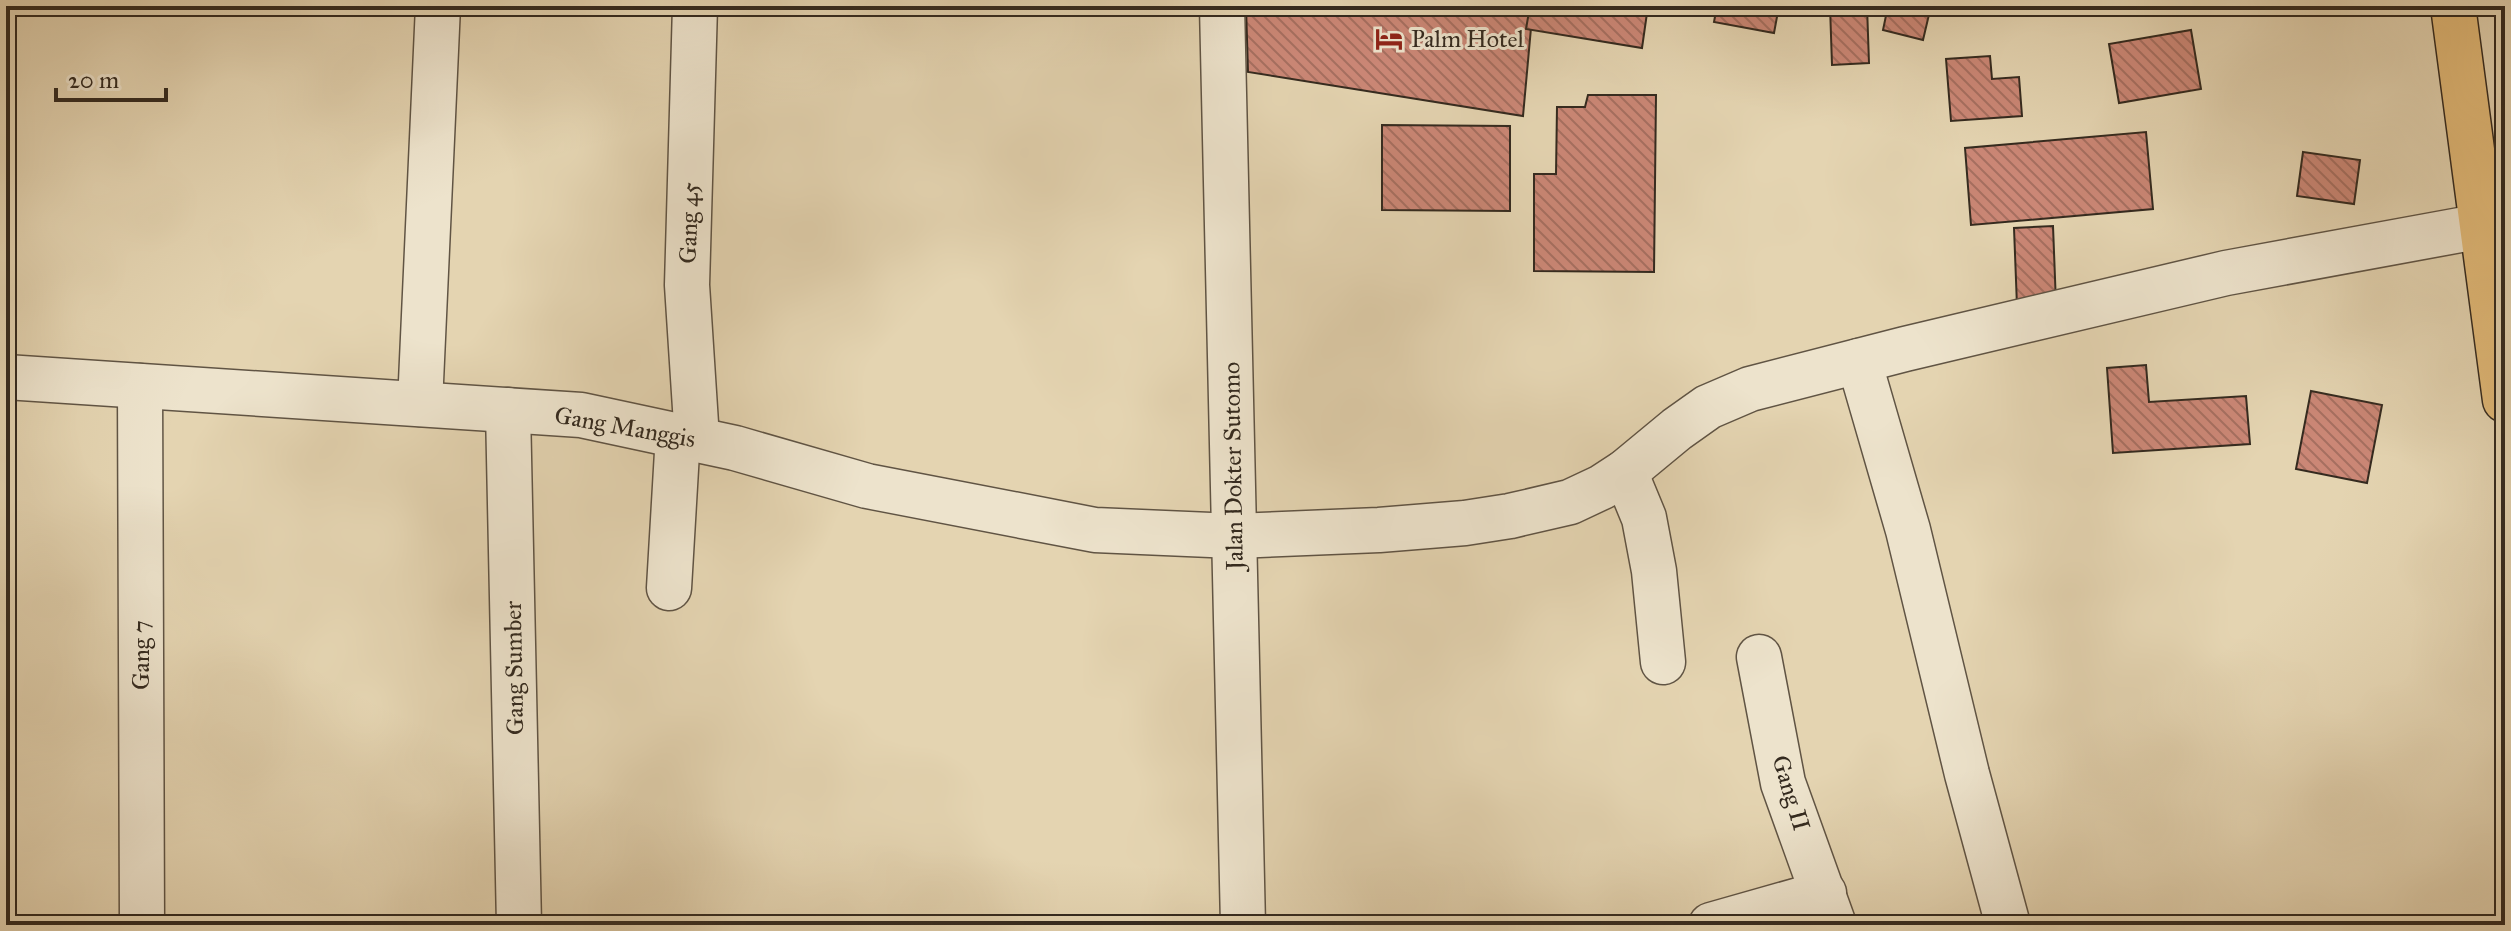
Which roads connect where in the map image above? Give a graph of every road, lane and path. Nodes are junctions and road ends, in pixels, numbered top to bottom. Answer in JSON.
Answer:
{"nodes":[{"id":1,"x":438,"y":6,"type":"edge"},
{"id":2,"x":695,"y":6,"type":"edge"},
{"id":3,"x":1222,"y":6,"type":"edge"},
{"id":4,"x":2453,"y":6,"type":"edge"},
{"id":5,"x":2493,"y":226,"type":"edge"},
{"id":6,"x":1859,"y":361,"type":"junction"},
{"id":7,"x":6,"y":377,"type":"edge"},
{"id":8,"x":140,"y":386,"type":"junction"},
{"id":9,"x":2505,"y":400,"type":"edge"},
{"id":10,"x":420,"y":404,"type":"junction"},
{"id":11,"x":508,"y":410,"type":"junction"},
{"id":12,"x":687,"y":437,"type":"junction"},
{"id":13,"x":1625,"y":472,"type":"junction"},
{"id":14,"x":1234,"y":536,"type":"junction"},
{"id":15,"x":669,"y":588,"type":"dead end"},
{"id":16,"x":1759,"y":657,"type":"dead end"},
{"id":17,"x":1663,"y":662,"type":"dead end"},
{"id":18,"x":1829,"y":909,"type":"edge"},
{"id":19,"x":142,"y":925,"type":"edge"},
{"id":20,"x":519,"y":925,"type":"edge"},
{"id":21,"x":1243,"y":925,"type":"edge"},
{"id":22,"x":1711,"y":925,"type":"edge"},
{"id":23,"x":2008,"y":925,"type":"edge"}],
"edges":[{"from":1,"to":10,"type":"street"},
{"from":2,"to":12,"type":"street","name":"Gang 45"},
{"from":3,"to":14,"type":"street","name":"Jalan Dokter Sutomo"},
{"from":4,"to":5,"type":"main road"},
{"from":5,"to":6,"type":"street","name":"Gang Manggis"},
{"from":5,"to":9,"type":"main road"},
{"from":6,"to":13,"type":"street","name":"Gang Manggis"},
{"from":6,"to":23,"type":"street"},
{"from":7,"to":8,"type":"street","name":"Gang Manggis"},
{"from":8,"to":10,"type":"street","name":"Gang Manggis"},
{"from":8,"to":19,"type":"street","name":"Gang 7"},
{"from":10,"to":11,"type":"street","name":"Gang Manggis"},
{"from":11,"to":12,"type":"street","name":"Gang Manggis"},
{"from":11,"to":20,"type":"street","name":"Gang Sumber"},
{"from":12,"to":14,"type":"street","name":"Gang Manggis"},
{"from":12,"to":15,"type":"street","name":"Gang 45"},
{"from":13,"to":14,"type":"street","name":"Gang Manggis"},
{"from":13,"to":17,"type":"street"},
{"from":14,"to":21,"type":"street","name":"Jalan Dokter Sutomo"},
{"from":16,"to":18,"type":"street","name":"Gang II"},
{"from":18,"to":22,"type":"street"}]}
